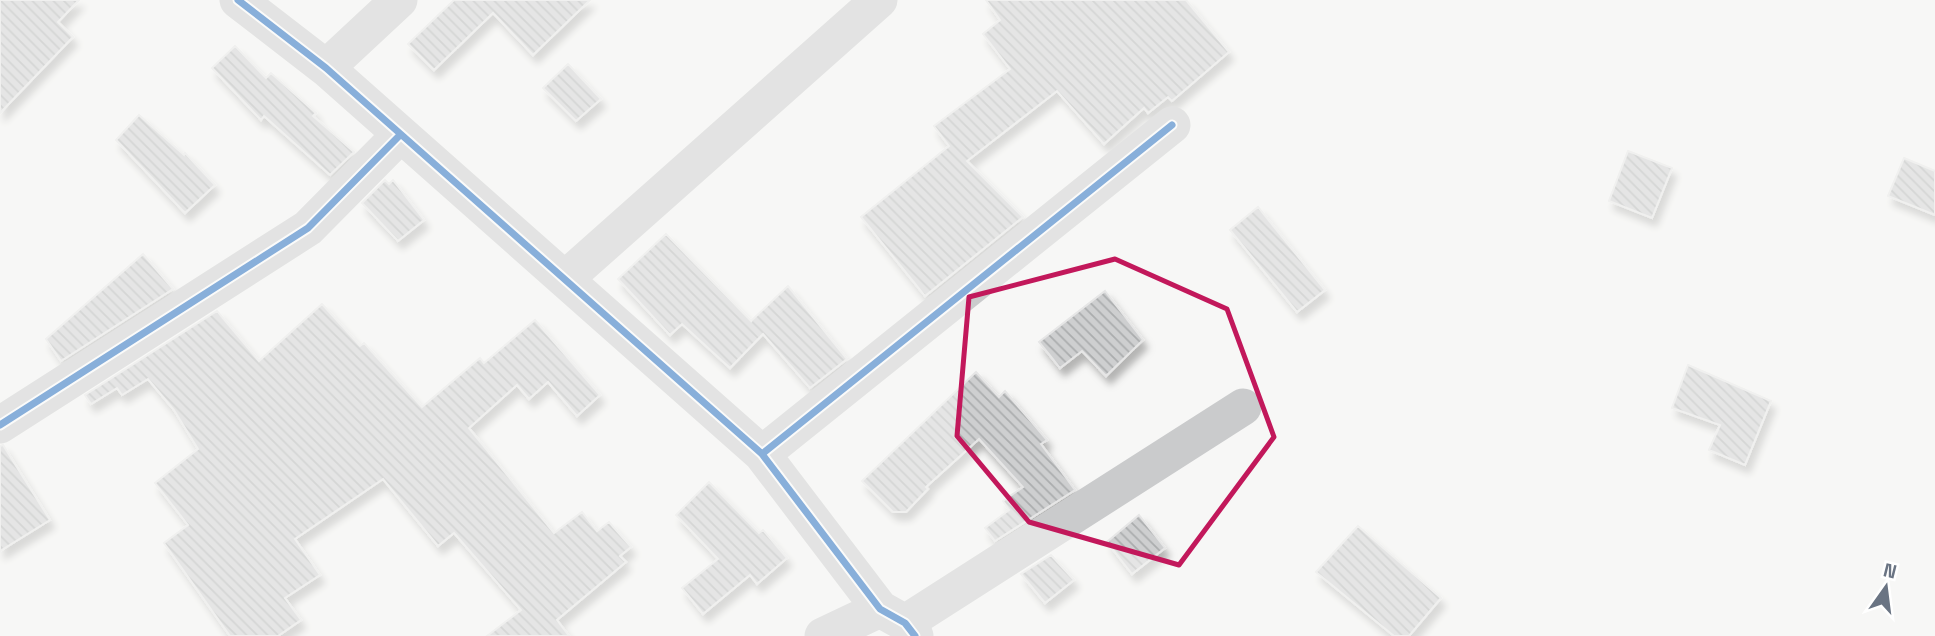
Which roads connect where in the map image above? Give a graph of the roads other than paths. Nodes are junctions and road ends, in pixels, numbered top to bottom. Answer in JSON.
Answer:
{"nodes":[{"id":1,"x":238,"y":0,"type":"edge"},
{"id":2,"x":399,"y":0,"type":"edge"},
{"id":3,"x":879,"y":0,"type":"edge"},
{"id":4,"x":326,"y":68,"type":"junction"},
{"id":5,"x":1172,"y":125,"type":"dead end"},
{"id":6,"x":400,"y":135,"type":"junction"},
{"id":7,"x":565,"y":279,"type":"junction"},
{"id":8,"x":1242,"y":407,"type":"dead end"},
{"id":9,"x":0,"y":425,"type":"edge"},
{"id":10,"x":762,"y":454,"type":"junction"},
{"id":11,"x":900,"y":623,"type":"edge"},
{"id":12,"x":823,"y":636,"type":"edge"}],
"edges":[{"from":1,"to":4,"type":"street"},
{"from":2,"to":4,"type":"street"},
{"from":3,"to":7,"type":"street"},
{"from":4,"to":6,"type":"street"},
{"from":5,"to":10,"type":"street"},
{"from":6,"to":7,"type":"street"},
{"from":6,"to":9,"type":"street"},
{"from":7,"to":10,"type":"street"},
{"from":8,"to":11,"type":"street"},
{"from":10,"to":11,"type":"street"},
{"from":11,"to":12,"type":"street"}]}
